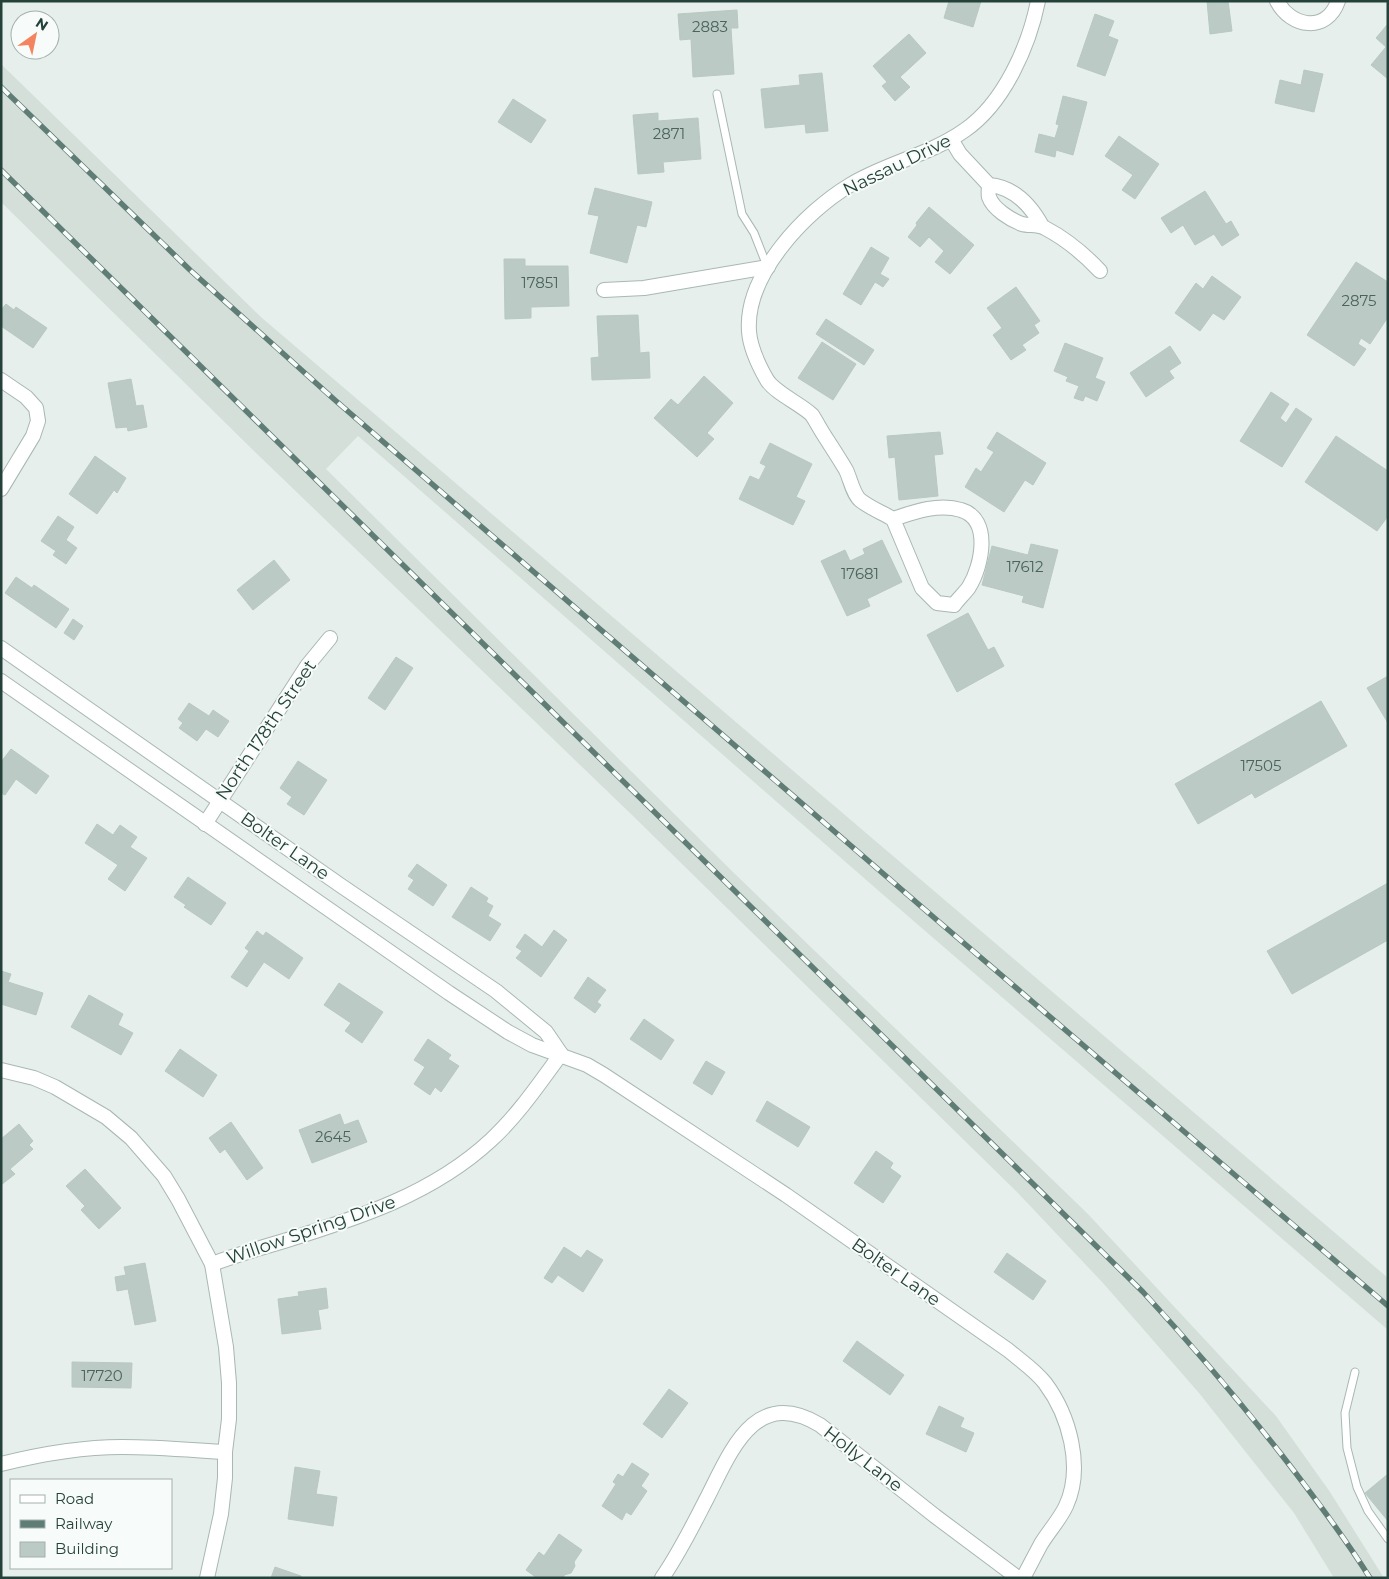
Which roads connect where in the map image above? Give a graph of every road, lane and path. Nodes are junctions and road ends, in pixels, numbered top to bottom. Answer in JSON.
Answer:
{"nodes":[{"id":1,"x":1038,"y":1,"type":"edge"},
{"id":2,"x":1277,"y":1,"type":"edge"},
{"id":3,"x":1338,"y":1,"type":"edge"},
{"id":4,"x":716,"y":94,"type":"dead end"},
{"id":5,"x":951,"y":139,"type":"junction"},
{"id":6,"x":989,"y":185,"type":"junction"},
{"id":7,"x":1042,"y":226,"type":"junction"},
{"id":8,"x":768,"y":267,"type":"junction"},
{"id":9,"x":1100,"y":271,"type":"dead end"},
{"id":10,"x":604,"y":290,"type":"dead end"},
{"id":11,"x":1,"y":380,"type":"edge"},
{"id":12,"x":1,"y":489,"type":"edge"},
{"id":13,"x":893,"y":519,"type":"junction"},
{"id":14,"x":330,"y":638,"type":"dead end"},
{"id":15,"x":1,"y":648,"type":"edge"},
{"id":16,"x":1,"y":682,"type":"edge"},
{"id":17,"x":220,"y":800,"type":"junction"},
{"id":18,"x":205,"y":824,"type":"junction"},
{"id":19,"x":561,"y":1054,"type":"junction"},
{"id":20,"x":1,"y":1070,"type":"edge"},
{"id":21,"x":212,"y":1264,"type":"junction"},
{"id":22,"x":1355,"y":1372,"type":"dead end"},
{"id":23,"x":225,"y":1452,"type":"junction"},
{"id":24,"x":1,"y":1464,"type":"edge"},
{"id":25,"x":1388,"y":1539,"type":"edge"},
{"id":26,"x":207,"y":1578,"type":"edge"},
{"id":27,"x":662,"y":1578,"type":"edge"},
{"id":28,"x":1018,"y":1578,"type":"edge"},
{"id":29,"x":1023,"y":1578,"type":"edge"}],
"edges":[{"from":1,"to":5,"type":"street","name":"Nassau Drive"},
{"from":2,"to":3,"type":"street"},
{"from":4,"to":8,"type":"lane"},
{"from":5,"to":6,"type":"street"},
{"from":5,"to":8,"type":"street","name":"Nassau Drive"},
{"from":6,"to":7,"type":"street"},
{"from":6,"to":7,"type":"street"},
{"from":7,"to":9,"type":"street"},
{"from":8,"to":10,"type":"street"},
{"from":8,"to":13,"type":"street","name":"Nassau Drive"},
{"from":11,"to":12,"type":"street"},
{"from":13,"to":13,"type":"street"},
{"from":14,"to":17,"type":"street","name":"North 178th Street"},
{"from":15,"to":17,"type":"street","name":"Bolter Lane"},
{"from":16,"to":18,"type":"street","name":"Bolter Lane"},
{"from":17,"to":18,"type":"street","name":"North 178th Street"},
{"from":17,"to":19,"type":"street","name":"Bolter Lane"},
{"from":18,"to":19,"type":"street","name":"Bolter Lane"},
{"from":19,"to":21,"type":"street","name":"Willow Spring Drive"},
{"from":19,"to":29,"type":"street","name":"Bolter Lane"},
{"from":20,"to":21,"type":"street"},
{"from":21,"to":23,"type":"street"},
{"from":22,"to":25,"type":"lane"},
{"from":23,"to":24,"type":"street"},
{"from":23,"to":26,"type":"street"},
{"from":27,"to":28,"type":"street","name":"Holly Lane"}]}
